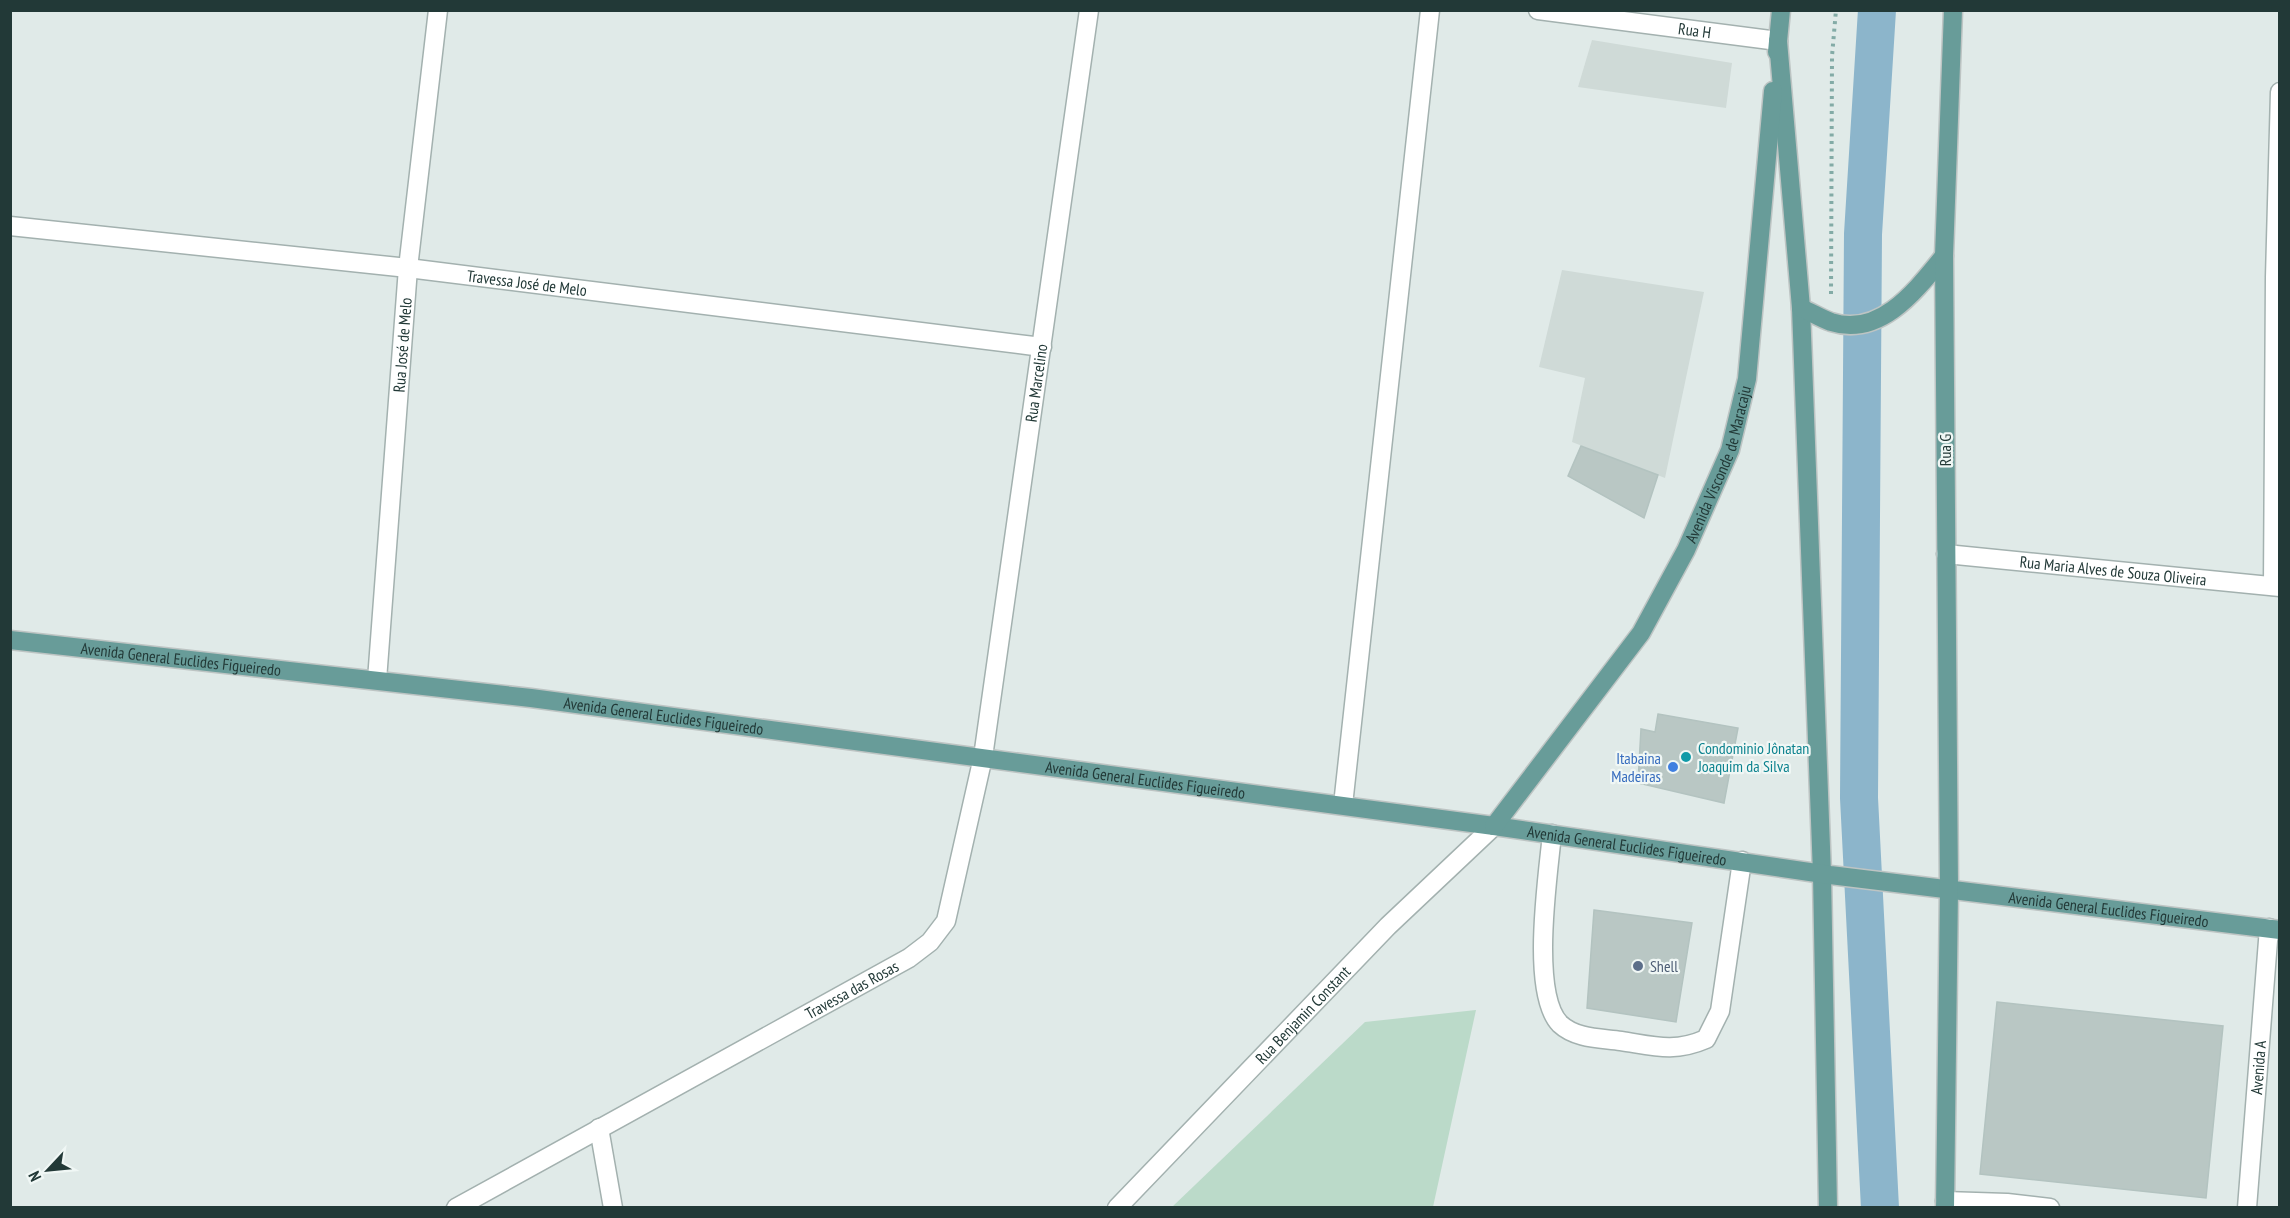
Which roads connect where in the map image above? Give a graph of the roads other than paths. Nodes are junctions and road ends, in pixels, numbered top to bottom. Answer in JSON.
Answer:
{"nodes":[{"id":1,"x":438,"y":10,"type":"edge"},
{"id":2,"x":1089,"y":10,"type":"edge"},
{"id":3,"x":1430,"y":10,"type":"edge"},
{"id":4,"x":1538,"y":10,"type":"edge"},
{"id":5,"x":1780,"y":10,"type":"edge"},
{"id":6,"x":1953,"y":10,"type":"edge"},
{"id":7,"x":1778,"y":41,"type":"junction"},
{"id":8,"x":2280,"y":92,"type":"edge"},
{"id":9,"x":10,"y":226,"type":"edge"},
{"id":10,"x":1944,"y":256,"type":"junction"},
{"id":11,"x":408,"y":268,"type":"junction"},
{"id":12,"x":2277,"y":278,"type":"edge"},
{"id":13,"x":1801,"y":308,"type":"junction"},
{"id":14,"x":1042,"y":347,"type":"junction"},
{"id":15,"x":1946,"y":554,"type":"junction"},
{"id":16,"x":2276,"y":587,"type":"edge"},
{"id":17,"x":10,"y":640,"type":"edge"},
{"id":18,"x":377,"y":680,"type":"junction"},
{"id":19,"x":983,"y":757,"type":"junction"},
{"id":20,"x":1343,"y":805,"type":"junction"},
{"id":21,"x":1494,"y":826,"type":"junction"},
{"id":22,"x":1552,"y":834,"type":"junction"},
{"id":23,"x":1742,"y":861,"type":"junction"},
{"id":24,"x":1826,"y":875,"type":"junction"},
{"id":25,"x":1949,"y":889,"type":"junction"},
{"id":26,"x":2274,"y":929,"type":"edge"},
{"id":27,"x":599,"y":1128,"type":"junction"},
{"id":28,"x":1945,"y":1204,"type":"edge"},
{"id":29,"x":456,"y":1208,"type":"edge"},
{"id":30,"x":614,"y":1208,"type":"edge"},
{"id":31,"x":1117,"y":1208,"type":"edge"},
{"id":32,"x":1828,"y":1208,"type":"edge"},
{"id":33,"x":2050,"y":1208,"type":"edge"},
{"id":34,"x":2247,"y":1208,"type":"edge"}],
"edges":[{"from":1,"to":11,"type":"street","name":"Rua José de Melo"},
{"from":2,"to":14,"type":"street","name":"Rua Marcelino"},
{"from":3,"to":20,"type":"street"},
{"from":4,"to":7,"type":"street","name":"Rua H"},
{"from":5,"to":7,"type":"main road","name":"Avenida Visconde de Maracaju"},
{"from":6,"to":10,"type":"main road","name":"Rua G"},
{"from":7,"to":13,"type":"main road","name":"Avenida Visconde de Maracaju"},
{"from":7,"to":21,"type":"main road","name":"Avenida Visconde de Maracaju"},
{"from":8,"to":12,"type":"street"},
{"from":9,"to":11,"type":"street","name":"Travessa José de Melo"},
{"from":10,"to":13,"type":"main road"},
{"from":10,"to":15,"type":"main road","name":"Rua G"},
{"from":11,"to":14,"type":"street","name":"Travessa José de Melo"},
{"from":11,"to":18,"type":"street","name":"Rua José de Melo"},
{"from":12,"to":16,"type":"street"},
{"from":13,"to":24,"type":"main road","name":"Avenida Visconde de Maracaju"},
{"from":14,"to":19,"type":"street","name":"Rua Marcelino"},
{"from":15,"to":16,"type":"street","name":"Rua Maria Alves de Souza Oliveira"},
{"from":15,"to":25,"type":"main road","name":"Rua G"},
{"from":17,"to":18,"type":"main road","name":"Avenida General Euclides Figueiredo"},
{"from":18,"to":19,"type":"main road","name":"Avenida General Euclides Figueiredo"},
{"from":19,"to":20,"type":"main road","name":"Avenida General Euclides Figueiredo"},
{"from":19,"to":27,"type":"street","name":"Travessa das Rosas"},
{"from":20,"to":21,"type":"main road","name":"Avenida General Euclides Figueiredo"},
{"from":21,"to":22,"type":"main road","name":"Avenida General Euclides Figueiredo"},
{"from":21,"to":31,"type":"street","name":"Rua Benjamin Constant"},
{"from":22,"to":23,"type":"main road","name":"Avenida General Euclides Figueiredo"},
{"from":22,"to":23,"type":"street"},
{"from":23,"to":24,"type":"main road","name":"Avenida General Euclides Figueiredo"},
{"from":24,"to":25,"type":"main road","name":"Avenida General Euclides Figueiredo"},
{"from":24,"to":32,"type":"main road","name":"Avenida Visconde de Maracaju"},
{"from":25,"to":26,"type":"main road","name":"Avenida General Euclides Figueiredo"},
{"from":25,"to":28,"type":"main road","name":"Rua G"},
{"from":26,"to":34,"type":"street","name":"Avenida A"},
{"from":27,"to":29,"type":"street","name":"Travessa das Rosas"},
{"from":27,"to":30,"type":"street"},
{"from":28,"to":33,"type":"street"}]}
